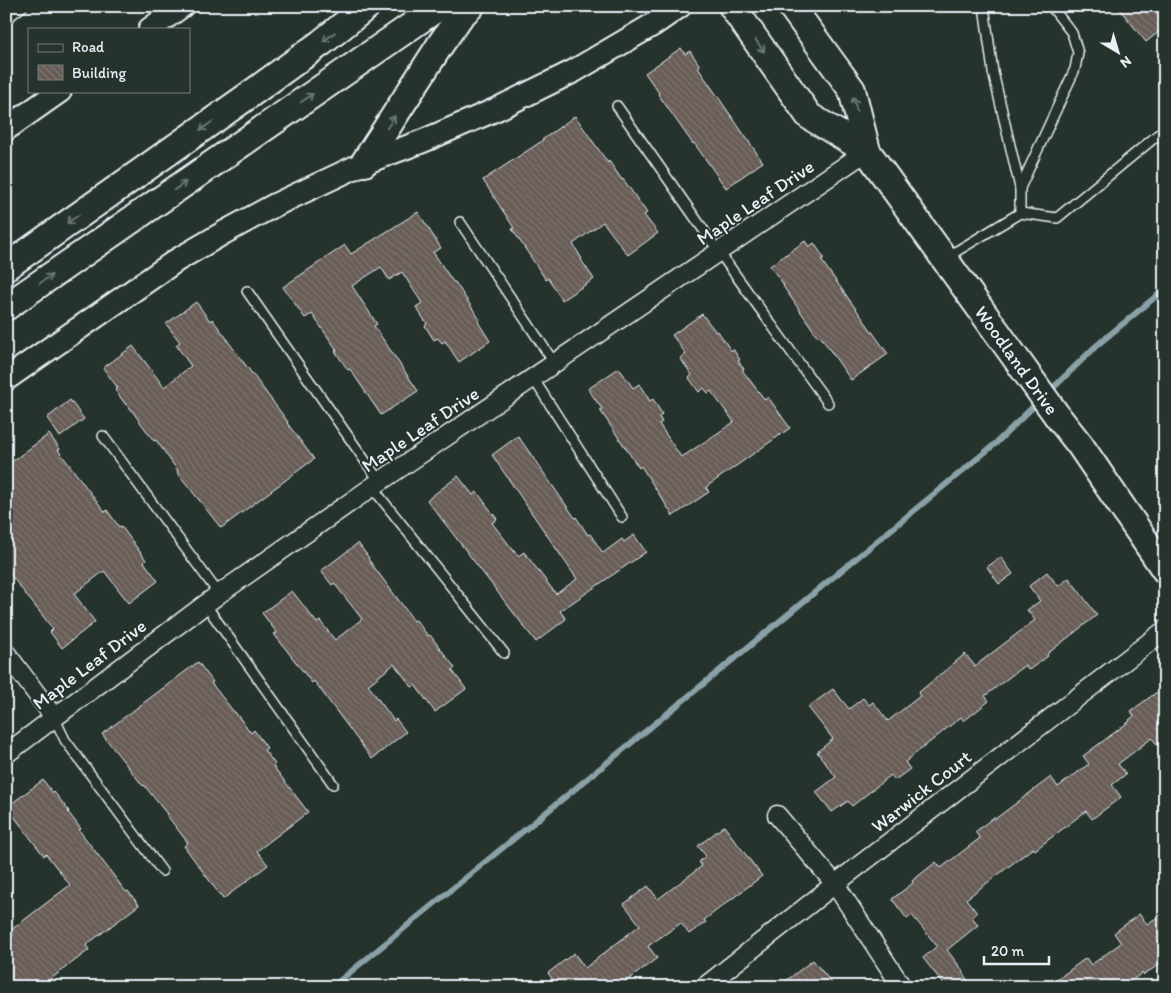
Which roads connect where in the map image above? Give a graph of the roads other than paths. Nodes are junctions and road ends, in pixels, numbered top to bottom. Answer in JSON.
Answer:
{"nodes":[{"id":1,"x":182,"y":6,"type":"edge"},
{"id":2,"x":367,"y":6,"type":"edge"},
{"id":3,"x":440,"y":6,"type":"edge"},
{"id":4,"x":471,"y":6,"type":"edge"},
{"id":5,"x":680,"y":6,"type":"edge"},
{"id":6,"x":732,"y":6,"type":"edge"},
{"id":7,"x":791,"y":6,"type":"edge"},
{"id":8,"x":984,"y":6,"type":"edge"},
{"id":9,"x":1050,"y":6,"type":"edge"},
{"id":10,"x":21,"y":7,"type":"edge"},
{"id":11,"x":6,"y":18,"type":"edge"},
{"id":12,"x":151,"y":28,"type":"edge"},
{"id":13,"x":59,"y":92,"type":"edge"},
{"id":14,"x":617,"y":106,"type":"dead end"},
{"id":15,"x":6,"y":129,"type":"edge"},
{"id":16,"x":1165,"y":129,"type":"edge"},
{"id":17,"x":867,"y":152,"type":"junction"},
{"id":18,"x":364,"y":163,"type":"junction"},
{"id":19,"x":1020,"y":188,"type":"junction"},
{"id":20,"x":1020,"y":213,"type":"junction"},
{"id":21,"x":460,"y":222,"type":"dead end"},
{"id":22,"x":719,"y":252,"type":"junction"},
{"id":23,"x":944,"y":259,"type":"junction"},
{"id":24,"x":6,"y":266,"type":"edge"},
{"id":25,"x":247,"y":291,"type":"dead end"},
{"id":26,"x":6,"y":307,"type":"edge"},
{"id":27,"x":554,"y":364,"type":"junction"},
{"id":28,"x":533,"y":378,"type":"junction"},
{"id":29,"x":6,"y":379,"type":"edge"},
{"id":30,"x":828,"y":403,"type":"dead end"},
{"id":31,"x":103,"y":436,"type":"dead end"},
{"id":32,"x":376,"y":484,"type":"junction"},
{"id":33,"x":622,"y":517,"type":"dead end"},
{"id":34,"x":1165,"y":570,"type":"edge"},
{"id":35,"x":212,"y":599,"type":"junction"},
{"id":36,"x":1165,"y":630,"type":"edge"},
{"id":37,"x":6,"y":653,"type":"edge"},
{"id":38,"x":504,"y":653,"type":"dead end"},
{"id":39,"x":54,"y":717,"type":"junction"},
{"id":40,"x":6,"y":754,"type":"edge"},
{"id":41,"x":334,"y":784,"type":"dead end"},
{"id":42,"x":777,"y":815,"type":"dead end"},
{"id":43,"x":162,"y":871,"type":"dead end"},
{"id":44,"x":835,"y":884,"type":"junction"},
{"id":45,"x":704,"y":987,"type":"edge"},
{"id":46,"x":902,"y":987,"type":"edge"}],
"edges":[{"from":1,"to":12,"type":"street"},
{"from":2,"to":24,"type":"main road","one_way":true},
{"from":26,"to":3,"type":"main road","one_way":true},
{"from":18,"to":4,"type":"main road","one_way":true},
{"from":5,"to":18,"type":"street"},
{"from":6,"to":17,"type":"main road","name":"Woodland Drive","one_way":true},
{"from":17,"to":7,"type":"main road","name":"Woodland Drive","one_way":true},
{"from":8,"to":19,"type":"lane"},
{"from":9,"to":19,"type":"lane"},
{"from":10,"to":11,"type":"lane"},
{"from":13,"to":15,"type":"street"},
{"from":14,"to":22,"type":"lane"},
{"from":16,"to":20,"type":"lane"},
{"from":17,"to":22,"type":"street","name":"Maple Leaf Drive"},
{"from":17,"to":23,"type":"main road","name":"Woodland Drive"},
{"from":18,"to":29,"type":"street"},
{"from":19,"to":20,"type":"lane"},
{"from":20,"to":23,"type":"lane"},
{"from":21,"to":27,"type":"lane"},
{"from":22,"to":27,"type":"street","name":"Maple Leaf Drive"},
{"from":22,"to":30,"type":"lane"},
{"from":23,"to":34,"type":"main road","name":"Woodland Drive"},
{"from":25,"to":32,"type":"lane"},
{"from":27,"to":28,"type":"street","name":"Maple Leaf Drive"},
{"from":28,"to":32,"type":"street","name":"Maple Leaf Drive"},
{"from":28,"to":33,"type":"lane"},
{"from":31,"to":35,"type":"lane"},
{"from":32,"to":35,"type":"street","name":"Maple Leaf Drive"},
{"from":32,"to":38,"type":"lane"},
{"from":35,"to":39,"type":"street","name":"Maple Leaf Drive"},
{"from":35,"to":41,"type":"lane"},
{"from":36,"to":44,"type":"street","name":"Warwick Court"},
{"from":37,"to":39,"type":"street"},
{"from":39,"to":40,"type":"street","name":"Maple Leaf Drive"},
{"from":39,"to":43,"type":"lane"},
{"from":42,"to":44,"type":"street"},
{"from":44,"to":45,"type":"street","name":"Warwick Court"},
{"from":44,"to":46,"type":"street"}]}
